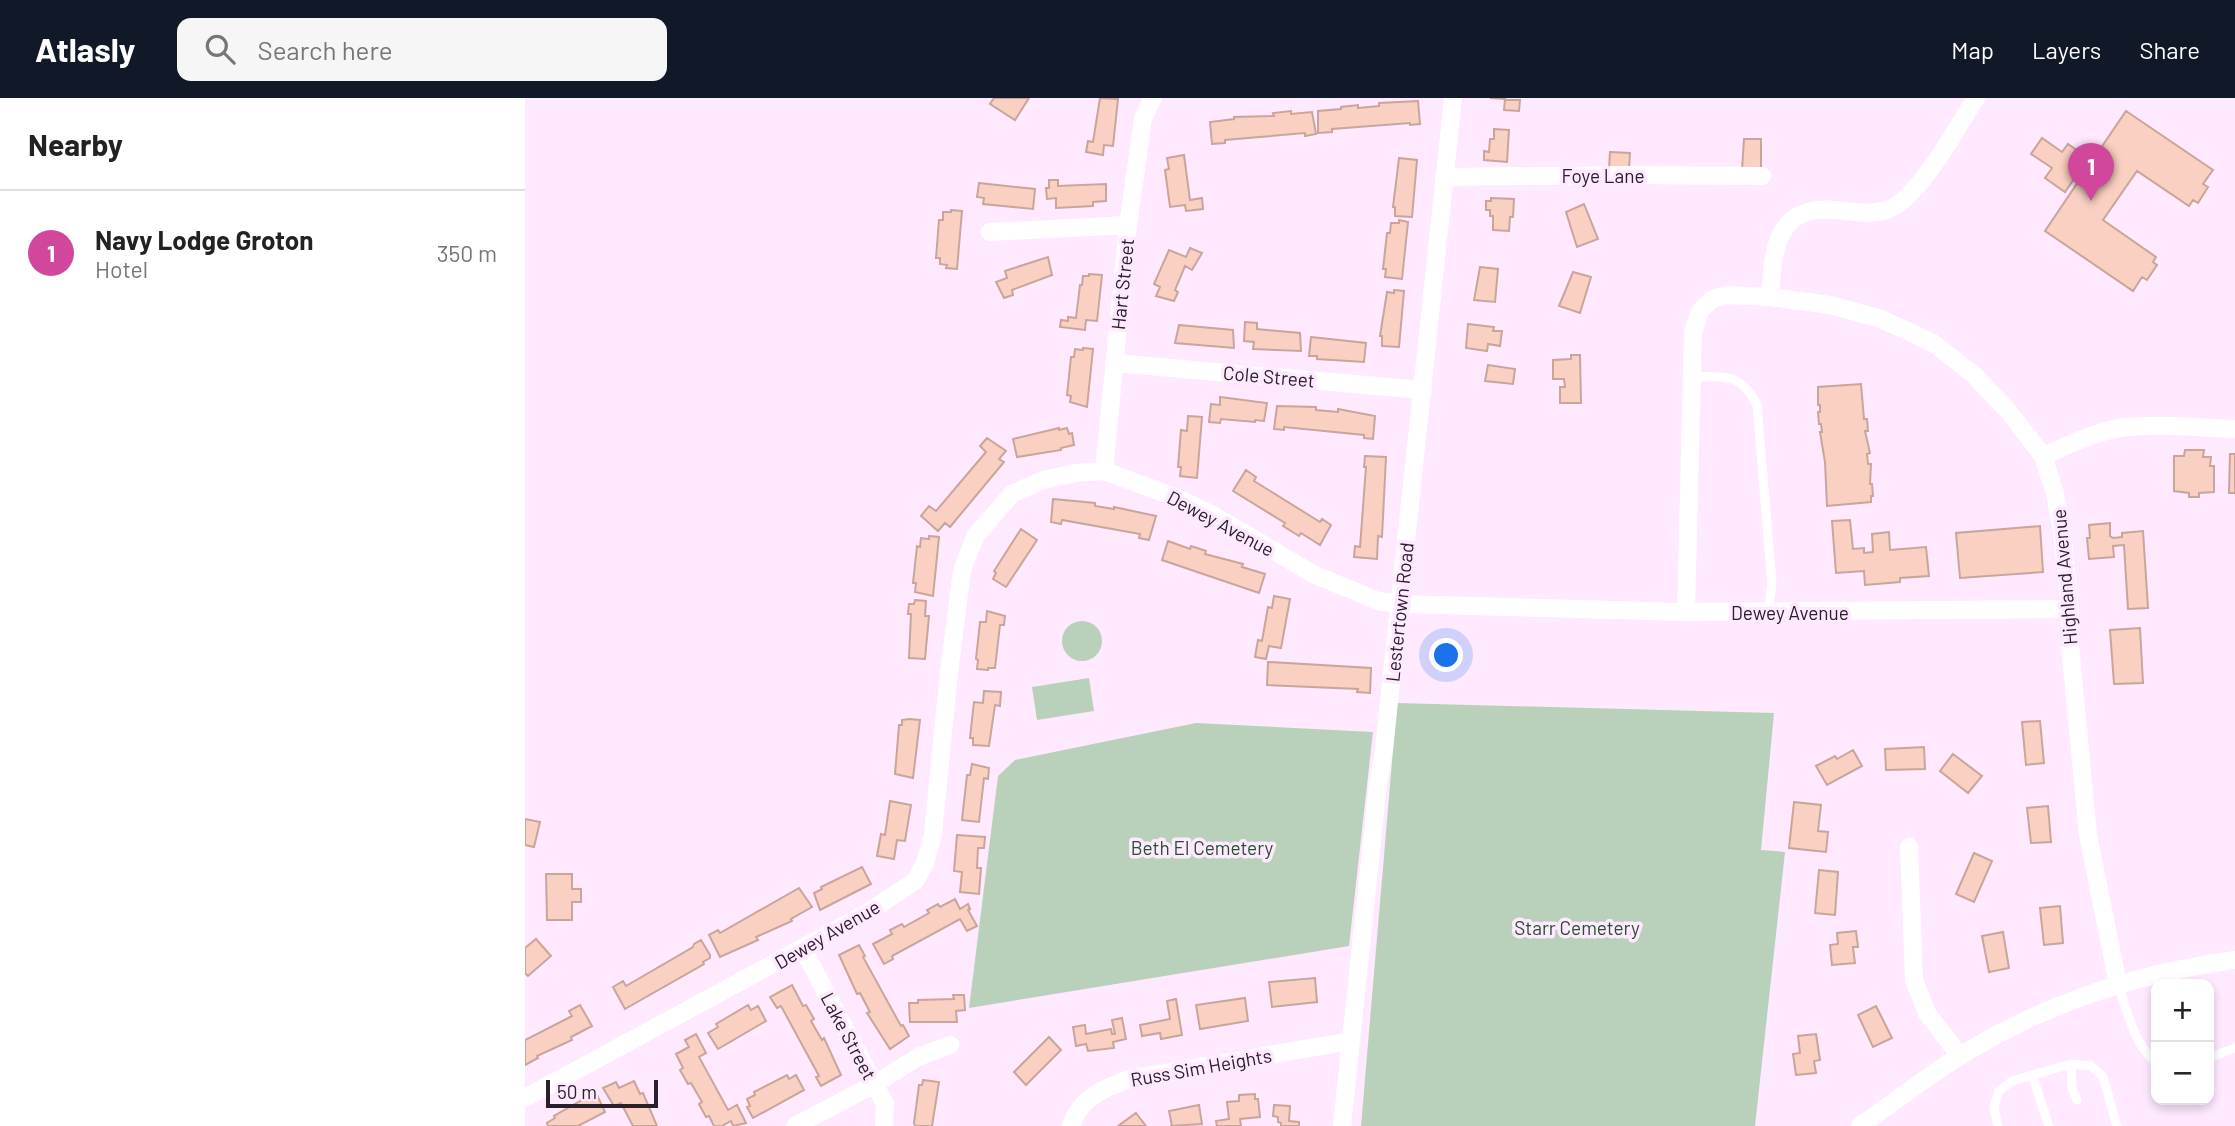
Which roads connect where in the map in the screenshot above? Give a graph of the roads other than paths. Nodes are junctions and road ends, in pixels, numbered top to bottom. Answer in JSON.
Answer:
{"nodes":[{"id":1,"x":1152,"y":98,"type":"edge"},
{"id":2,"x":1453,"y":98,"type":"edge"},
{"id":3,"x":1976,"y":98,"type":"edge"},
{"id":4,"x":1762,"y":176,"type":"dead end"},
{"id":5,"x":1444,"y":177,"type":"junction"},
{"id":6,"x":1128,"y":226,"type":"junction"},
{"id":7,"x":990,"y":232,"type":"dead end"},
{"id":8,"x":1770,"y":297,"type":"junction"},
{"id":9,"x":1114,"y":363,"type":"junction"},
{"id":10,"x":1692,"y":377,"type":"junction"},
{"id":11,"x":1423,"y":390,"type":"junction"},
{"id":12,"x":2235,"y":429,"type":"edge"},
{"id":13,"x":2043,"y":456,"type":"junction"},
{"id":14,"x":1104,"y":471,"type":"junction"},
{"id":15,"x":1399,"y":604,"type":"junction"},
{"id":16,"x":2070,"y":609,"type":"junction"},
{"id":17,"x":1686,"y":612,"type":"junction"},
{"id":18,"x":1768,"y":612,"type":"junction"},
{"id":19,"x":1909,"y":847,"type":"dead end"},
{"id":20,"x":803,"y":949,"type":"junction"},
{"id":21,"x":2235,"y":960,"type":"edge"},
{"id":22,"x":2118,"y":984,"type":"junction"},
{"id":23,"x":1351,"y":1041,"type":"junction"},
{"id":24,"x":950,"y":1045,"type":"dead end"},
{"id":25,"x":2235,"y":1048,"type":"edge"},
{"id":26,"x":1960,"y":1056,"type":"junction"},
{"id":27,"x":2214,"y":1056,"type":"edge"},
{"id":28,"x":2151,"y":1058,"type":"edge"},
{"id":29,"x":2071,"y":1064,"type":"junction"},
{"id":30,"x":2032,"y":1075,"type":"junction"},
{"id":31,"x":875,"y":1084,"type":"junction"},
{"id":32,"x":525,"y":1098,"type":"edge"},
{"id":33,"x":2077,"y":1100,"type":"dead end"},
{"id":34,"x":795,"y":1126,"type":"edge"},
{"id":35,"x":884,"y":1126,"type":"edge"},
{"id":36,"x":1071,"y":1126,"type":"edge"},
{"id":37,"x":1342,"y":1126,"type":"edge"},
{"id":38,"x":1860,"y":1126,"type":"edge"},
{"id":39,"x":1998,"y":1126,"type":"edge"},
{"id":40,"x":2049,"y":1126,"type":"edge"},
{"id":41,"x":2117,"y":1126,"type":"edge"}],
"edges":[{"from":1,"to":6,"type":"street","name":"Hart Street"},
{"from":2,"to":5,"type":"street","name":"Lestertown Road"},
{"from":3,"to":8,"type":"street"},
{"from":4,"to":5,"type":"street","name":"Foye Lane"},
{"from":5,"to":11,"type":"street","name":"Lestertown Road"},
{"from":6,"to":7,"type":"street"},
{"from":6,"to":9,"type":"street","name":"Hart Street"},
{"from":8,"to":10,"type":"street","name":"Highland Avenue"},
{"from":8,"to":13,"type":"street","name":"Highland Avenue"},
{"from":9,"to":11,"type":"street","name":"Cole Street"},
{"from":9,"to":14,"type":"street","name":"Hart Street"},
{"from":10,"to":17,"type":"street","name":"Highland Avenue"},
{"from":10,"to":18,"type":"lane"},
{"from":11,"to":15,"type":"street","name":"Lestertown Road"},
{"from":12,"to":13,"type":"street"},
{"from":13,"to":16,"type":"street","name":"Highland Avenue"},
{"from":14,"to":15,"type":"street","name":"Dewey Avenue"},
{"from":14,"to":20,"type":"street","name":"Dewey Avenue"},
{"from":15,"to":17,"type":"street","name":"Dewey Avenue"},
{"from":15,"to":23,"type":"street","name":"Lestertown Road"},
{"from":16,"to":18,"type":"street","name":"Dewey Avenue"},
{"from":16,"to":22,"type":"street","name":"Highland Avenue"},
{"from":17,"to":18,"type":"street","name":"Dewey Avenue"},
{"from":19,"to":26,"type":"street"},
{"from":20,"to":31,"type":"street","name":"Lake Street"},
{"from":20,"to":32,"type":"street","name":"Dewey Avenue"},
{"from":21,"to":22,"type":"street"},
{"from":22,"to":26,"type":"street"},
{"from":22,"to":28,"type":"lane"},
{"from":23,"to":36,"type":"street","name":"Russ Sim Heights"},
{"from":23,"to":37,"type":"street","name":"Lestertown Road"},
{"from":24,"to":31,"type":"street"},
{"from":25,"to":27,"type":"lane"},
{"from":26,"to":38,"type":"street"},
{"from":29,"to":30,"type":"lane"},
{"from":29,"to":33,"type":"lane"},
{"from":29,"to":41,"type":"lane"},
{"from":30,"to":39,"type":"lane"},
{"from":30,"to":40,"type":"lane"},
{"from":31,"to":34,"type":"street"},
{"from":31,"to":35,"type":"street","name":"Lake Street"}]}
